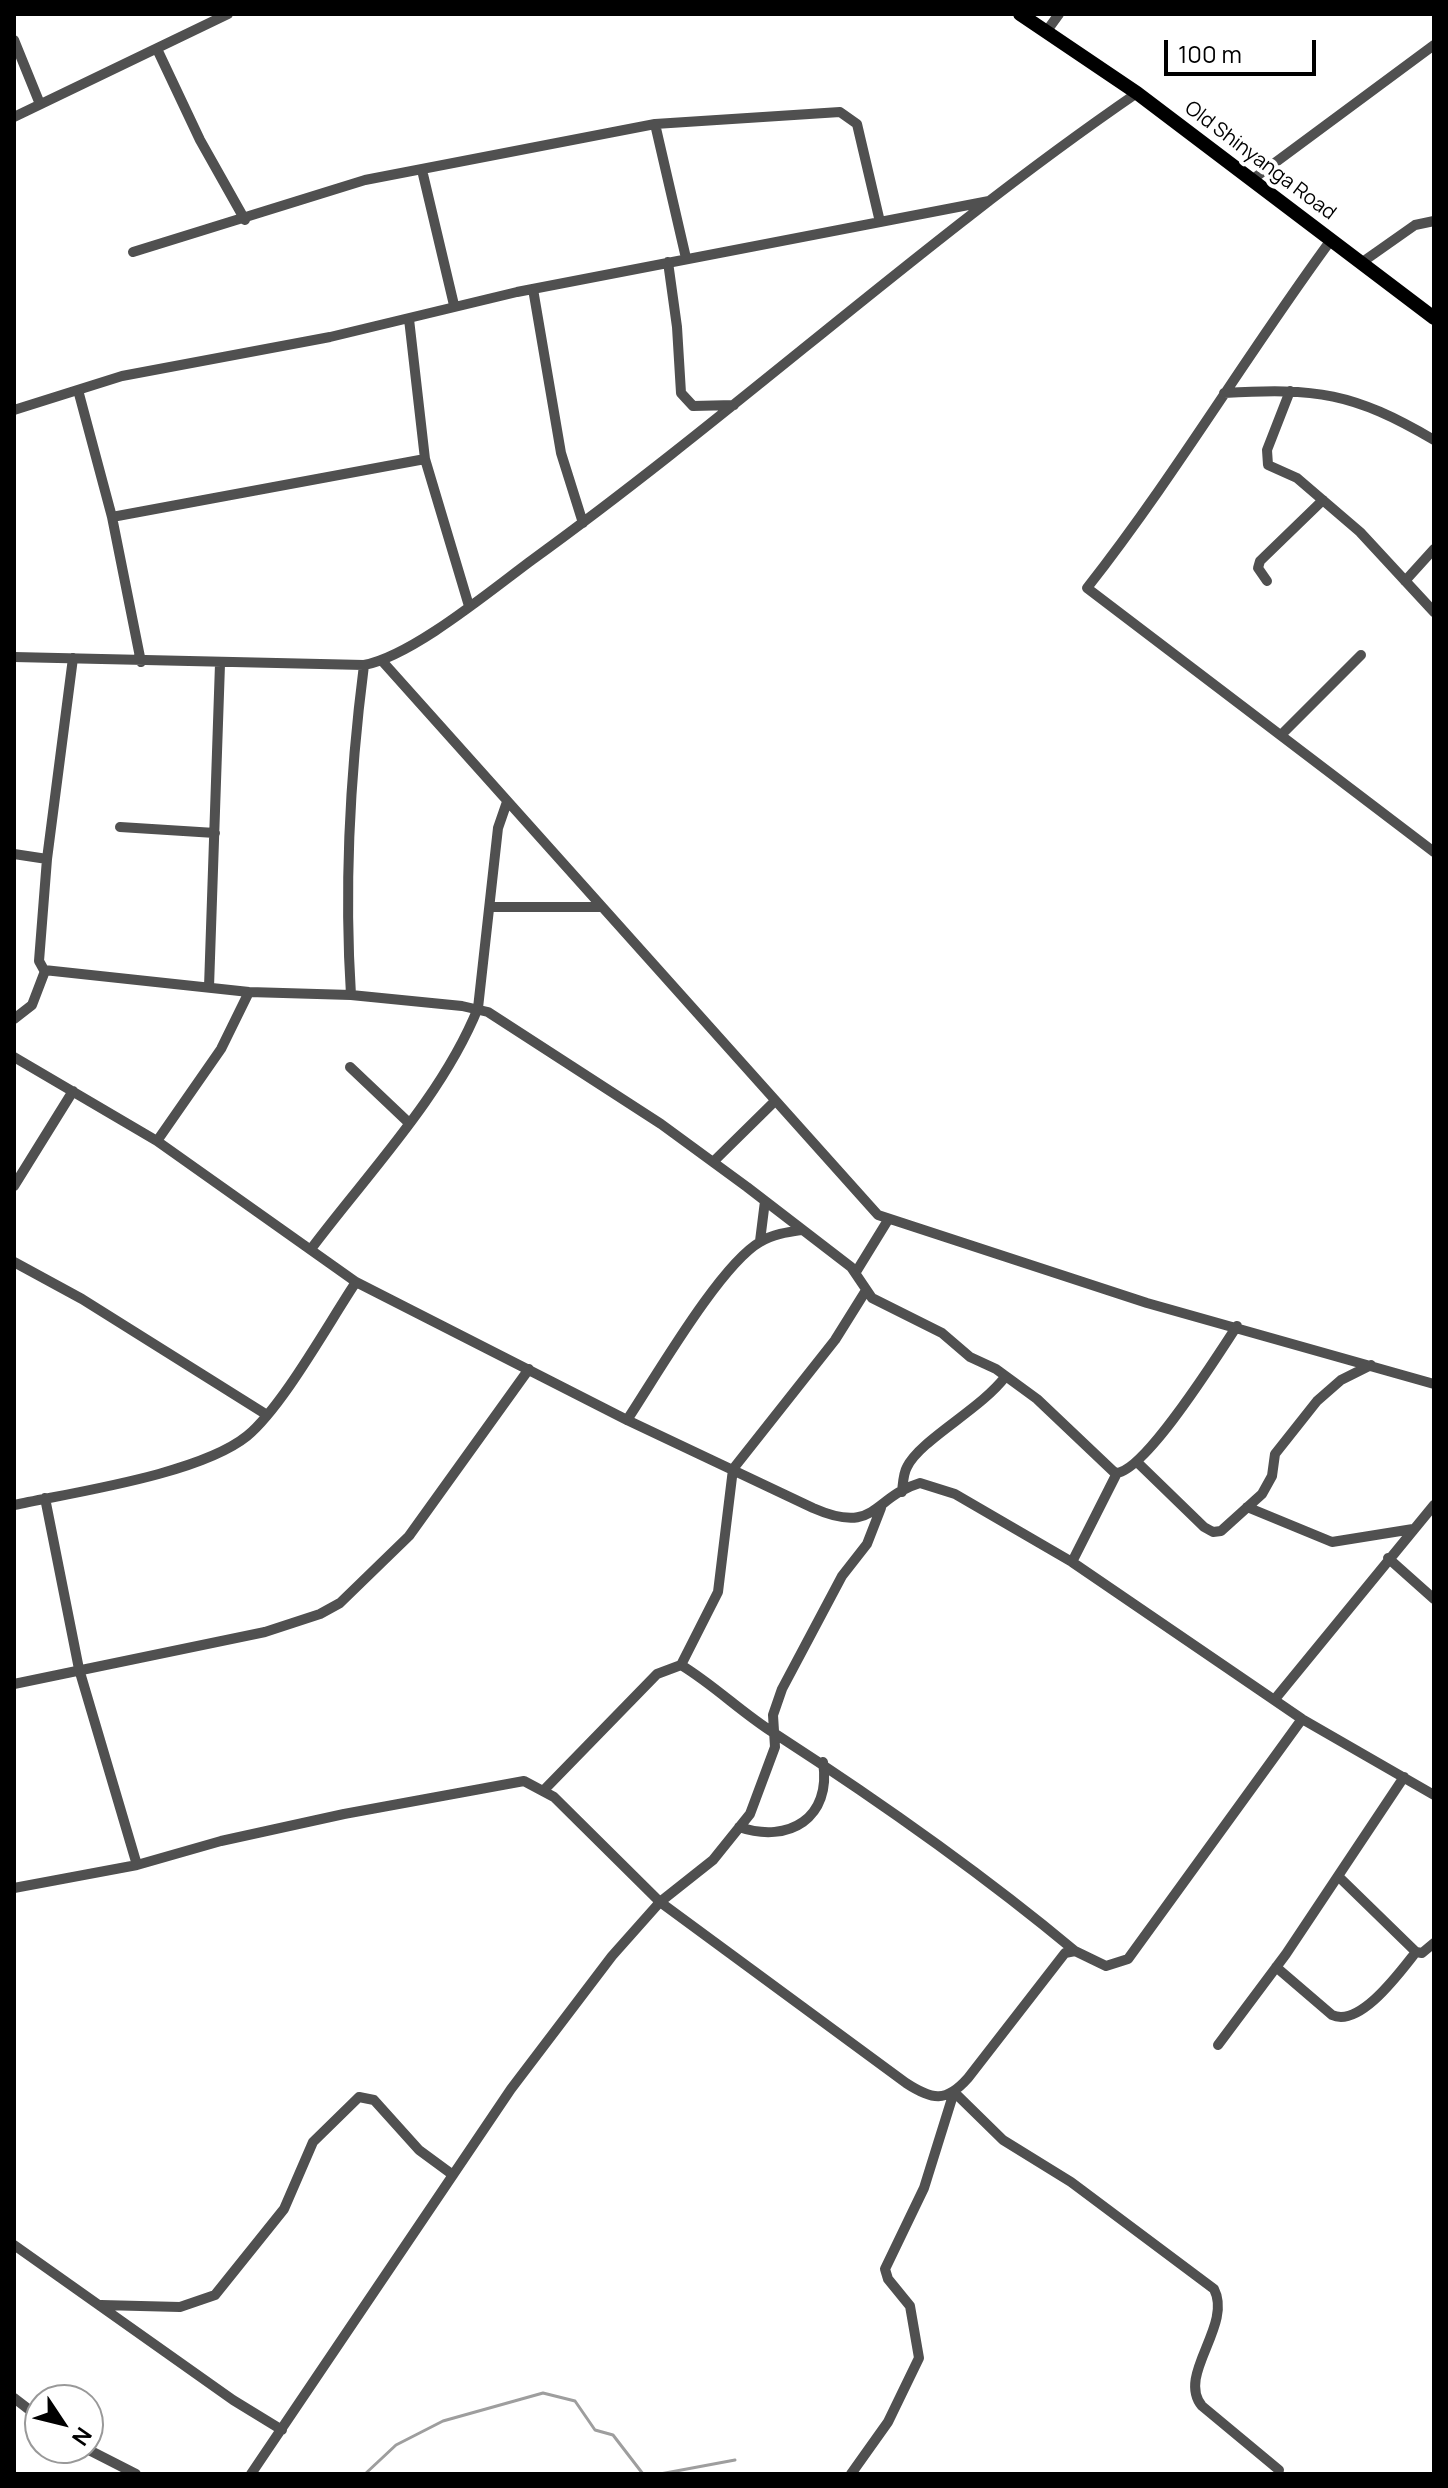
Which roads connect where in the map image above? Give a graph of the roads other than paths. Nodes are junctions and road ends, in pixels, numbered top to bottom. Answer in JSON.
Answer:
{"nodes":[{"id":1,"x":228,"y":14,"type":"edge"},
{"id":2,"x":1020,"y":14,"type":"edge"},
{"id":3,"x":1059,"y":14,"type":"edge"},
{"id":4,"x":1046,"y":32,"type":"junction"},
{"id":5,"x":14,"y":40,"type":"edge"},
{"id":6,"x":1434,"y":45,"type":"edge"},
{"id":7,"x":157,"y":49,"type":"junction"},
{"id":8,"x":1137,"y":93,"type":"junction"},
{"id":9,"x":40,"y":104,"type":"junction"},
{"id":10,"x":14,"y":117,"type":"edge"},
{"id":11,"x":655,"y":124,"type":"junction"},
{"id":12,"x":422,"y":170,"type":"junction"},
{"id":13,"x":1253,"y":179,"type":"junction"},
{"id":14,"x":991,"y":201,"type":"junction"},
{"id":15,"x":245,"y":220,"type":"junction"},
{"id":16,"x":1434,"y":221,"type":"edge"},
{"id":17,"x":880,"y":222,"type":"junction"},
{"id":18,"x":1331,"y":240,"type":"junction"},
{"id":19,"x":133,"y":252,"type":"dead end"},
{"id":20,"x":686,"y":258,"type":"junction"},
{"id":21,"x":668,"y":262,"type":"junction"},
{"id":22,"x":1361,"y":263,"type":"junction"},
{"id":23,"x":533,"y":289,"type":"junction"},
{"id":24,"x":454,"y":305,"type":"junction"},
{"id":25,"x":1434,"y":318,"type":"edge"},
{"id":26,"x":409,"y":319,"type":"junction"},
{"id":27,"x":78,"y":390,"type":"junction"},
{"id":28,"x":1290,"y":391,"type":"junction"},
{"id":29,"x":1224,"y":393,"type":"junction"},
{"id":30,"x":734,"y":405,"type":"junction"},
{"id":31,"x":14,"y":410,"type":"edge"},
{"id":32,"x":1434,"y":440,"type":"edge"},
{"id":33,"x":425,"y":459,"type":"junction"},
{"id":34,"x":1323,"y":500,"type":"junction"},
{"id":35,"x":112,"y":517,"type":"junction"},
{"id":36,"x":583,"y":523,"type":"junction"},
{"id":37,"x":1434,"y":549,"type":"edge"},
{"id":38,"x":1267,"y":581,"type":"dead end"},
{"id":39,"x":1405,"y":581,"type":"junction"},
{"id":40,"x":469,"y":606,"type":"junction"},
{"id":41,"x":1434,"y":612,"type":"edge"},
{"id":42,"x":1361,"y":655,"type":"dead end"},
{"id":43,"x":14,"y":657,"type":"edge"},
{"id":44,"x":73,"y":658,"type":"junction"},
{"id":45,"x":141,"y":662,"type":"junction"},
{"id":46,"x":383,"y":662,"type":"junction"},
{"id":47,"x":220,"y":664,"type":"junction"},
{"id":48,"x":364,"y":665,"type":"junction"},
{"id":49,"x":1281,"y":735,"type":"junction"},
{"id":50,"x":507,"y":802,"type":"junction"},
{"id":51,"x":120,"y":827,"type":"dead end"},
{"id":52,"x":215,"y":833,"type":"junction"},
{"id":53,"x":1434,"y":852,"type":"edge"},
{"id":54,"x":14,"y":854,"type":"edge"},
{"id":55,"x":47,"y":859,"type":"junction"},
{"id":56,"x":491,"y":907,"type":"junction"},
{"id":57,"x":602,"y":907,"type":"junction"},
{"id":58,"x":45,"y":971,"type":"junction"},
{"id":59,"x":209,"y":987,"type":"junction"},
{"id":60,"x":249,"y":992,"type":"junction"},
{"id":61,"x":351,"y":995,"type":"junction"},
{"id":62,"x":478,"y":1008,"type":"junction"},
{"id":63,"x":14,"y":1019,"type":"edge"},
{"id":64,"x":14,"y":1057,"type":"edge"},
{"id":65,"x":350,"y":1067,"type":"dead end"},
{"id":66,"x":73,"y":1091,"type":"junction"},
{"id":67,"x":774,"y":1102,"type":"junction"},
{"id":68,"x":408,"y":1122,"type":"junction"},
{"id":69,"x":157,"y":1141,"type":"junction"},
{"id":70,"x":713,"y":1162,"type":"junction"},
{"id":71,"x":14,"y":1186,"type":"edge"},
{"id":72,"x":765,"y":1201,"type":"junction"},
{"id":73,"x":888,"y":1220,"type":"junction"},
{"id":74,"x":802,"y":1230,"type":"junction"},
{"id":75,"x":760,"y":1241,"type":"junction"},
{"id":76,"x":311,"y":1249,"type":"junction"},
{"id":77,"x":14,"y":1262,"type":"edge"},
{"id":78,"x":856,"y":1272,"type":"junction"},
{"id":79,"x":356,"y":1282,"type":"junction"},
{"id":80,"x":865,"y":1292,"type":"junction"},
{"id":81,"x":1237,"y":1326,"type":"junction"},
{"id":82,"x":1371,"y":1365,"type":"junction"},
{"id":83,"x":529,"y":1369,"type":"junction"},
{"id":84,"x":1005,"y":1377,"type":"junction"},
{"id":85,"x":1434,"y":1384,"type":"edge"},
{"id":86,"x":267,"y":1415,"type":"junction"},
{"id":87,"x":627,"y":1420,"type":"junction"},
{"id":88,"x":1137,"y":1462,"type":"junction"},
{"id":89,"x":733,"y":1469,"type":"junction"},
{"id":90,"x":1117,"y":1473,"type":"junction"},
{"id":91,"x":902,"y":1492,"type":"junction"},
{"id":92,"x":45,"y":1498,"type":"junction"},
{"id":93,"x":14,"y":1505,"type":"edge"},
{"id":94,"x":1434,"y":1505,"type":"edge"},
{"id":95,"x":1247,"y":1507,"type":"junction"},
{"id":96,"x":881,"y":1508,"type":"junction"},
{"id":97,"x":1413,"y":1529,"type":"junction"},
{"id":98,"x":1388,"y":1558,"type":"junction"},
{"id":99,"x":1072,"y":1562,"type":"junction"},
{"id":100,"x":1434,"y":1599,"type":"edge"},
{"id":101,"x":681,"y":1665,"type":"junction"},
{"id":102,"x":79,"y":1669,"type":"junction"},
{"id":103,"x":14,"y":1684,"type":"edge"},
{"id":104,"x":1275,"y":1699,"type":"junction"},
{"id":105,"x":1302,"y":1719,"type":"junction"},
{"id":106,"x":774,"y":1733,"type":"junction"},
{"id":107,"x":823,"y":1762,"type":"junction"},
{"id":108,"x":1404,"y":1777,"type":"junction"},
{"id":109,"x":544,"y":1790,"type":"junction"},
{"id":110,"x":1434,"y":1795,"type":"edge"},
{"id":111,"x":739,"y":1827,"type":"junction"},
{"id":112,"x":137,"y":1865,"type":"junction"},
{"id":113,"x":1339,"y":1877,"type":"junction"},
{"id":114,"x":14,"y":1888,"type":"edge"},
{"id":115,"x":660,"y":1902,"type":"junction"},
{"id":116,"x":1434,"y":1943,"type":"edge"},
{"id":117,"x":1075,"y":1951,"type":"junction"},
{"id":118,"x":1416,"y":1952,"type":"junction"},
{"id":119,"x":1276,"y":1967,"type":"junction"},
{"id":120,"x":1218,"y":2045,"type":"dead end"},
{"id":121,"x":954,"y":2092,"type":"junction"},
{"id":122,"x":453,"y":2175,"type":"junction"},
{"id":123,"x":14,"y":2245,"type":"edge"},
{"id":124,"x":101,"y":2305,"type":"junction"},
{"id":125,"x":282,"y":2430,"type":"junction"},
{"id":126,"x":104,"y":2458,"type":"edge"},
{"id":127,"x":1279,"y":2470,"type":"dead end"},
{"id":128,"x":136,"y":2474,"type":"edge"},
{"id":129,"x":251,"y":2474,"type":"edge"},
{"id":130,"x":851,"y":2474,"type":"edge"}],
"edges":[{"from":1,"to":7,"type":"street"},
{"from":2,"to":4,"type":"main road","name":"Old Shinyanga Road"},
{"from":3,"to":4,"type":"street"},
{"from":4,"to":8,"type":"main road","name":"Old Shinyanga Road"},
{"from":5,"to":9,"type":"street"},
{"from":6,"to":13,"type":"street"},
{"from":7,"to":9,"type":"street"},
{"from":7,"to":15,"type":"street"},
{"from":8,"to":13,"type":"main road","name":"Old Shinyanga Road"},
{"from":8,"to":14,"type":"street"},
{"from":9,"to":10,"type":"street"},
{"from":11,"to":12,"type":"street"},
{"from":11,"to":17,"type":"street"},
{"from":11,"to":20,"type":"street"},
{"from":12,"to":15,"type":"street"},
{"from":12,"to":24,"type":"street"},
{"from":13,"to":18,"type":"main road","name":"Old Shinyanga Road"},
{"from":14,"to":17,"type":"street"},
{"from":14,"to":30,"type":"street"},
{"from":15,"to":19,"type":"street"},
{"from":16,"to":22,"type":"street"},
{"from":17,"to":20,"type":"street"},
{"from":18,"to":22,"type":"main road","name":"Old Shinyanga Road"},
{"from":18,"to":29,"type":"street"},
{"from":20,"to":21,"type":"street"},
{"from":21,"to":23,"type":"street"},
{"from":21,"to":30,"type":"street"},
{"from":22,"to":25,"type":"main road","name":"Old Shinyanga Road"},
{"from":23,"to":24,"type":"street"},
{"from":23,"to":36,"type":"street"},
{"from":24,"to":26,"type":"street"},
{"from":26,"to":27,"type":"street"},
{"from":26,"to":33,"type":"street"},
{"from":27,"to":31,"type":"street"},
{"from":27,"to":35,"type":"street"},
{"from":28,"to":29,"type":"street"},
{"from":28,"to":32,"type":"street"},
{"from":28,"to":34,"type":"street"},
{"from":29,"to":49,"type":"street"},
{"from":30,"to":36,"type":"street"},
{"from":33,"to":35,"type":"street"},
{"from":33,"to":40,"type":"street"},
{"from":34,"to":38,"type":"street"},
{"from":34,"to":39,"type":"street"},
{"from":35,"to":45,"type":"street"},
{"from":36,"to":40,"type":"street"},
{"from":37,"to":39,"type":"street"},
{"from":39,"to":41,"type":"street"},
{"from":40,"to":46,"type":"street"},
{"from":42,"to":49,"type":"street"},
{"from":43,"to":44,"type":"street"},
{"from":44,"to":45,"type":"street"},
{"from":44,"to":55,"type":"street"},
{"from":45,"to":47,"type":"street"},
{"from":46,"to":48,"type":"street"},
{"from":46,"to":50,"type":"street"},
{"from":47,"to":48,"type":"street"},
{"from":47,"to":52,"type":"street"},
{"from":48,"to":61,"type":"street"},
{"from":49,"to":53,"type":"street"},
{"from":50,"to":56,"type":"street"},
{"from":50,"to":57,"type":"street"},
{"from":51,"to":52,"type":"street"},
{"from":52,"to":59,"type":"street"},
{"from":54,"to":55,"type":"street"},
{"from":55,"to":58,"type":"street"},
{"from":56,"to":57,"type":"street"},
{"from":56,"to":62,"type":"street"},
{"from":57,"to":67,"type":"street"},
{"from":58,"to":59,"type":"street"},
{"from":58,"to":63,"type":"street"},
{"from":59,"to":60,"type":"street"},
{"from":60,"to":61,"type":"street"},
{"from":60,"to":69,"type":"street"},
{"from":61,"to":62,"type":"street"},
{"from":62,"to":68,"type":"street"},
{"from":62,"to":70,"type":"street"},
{"from":64,"to":66,"type":"street"},
{"from":65,"to":68,"type":"street"},
{"from":66,"to":69,"type":"street"},
{"from":66,"to":71,"type":"street"},
{"from":67,"to":70,"type":"street"},
{"from":67,"to":73,"type":"street"},
{"from":68,"to":76,"type":"street"},
{"from":69,"to":76,"type":"street"},
{"from":70,"to":72,"type":"street"},
{"from":72,"to":74,"type":"street"},
{"from":72,"to":75,"type":"street"},
{"from":73,"to":78,"type":"street"},
{"from":73,"to":81,"type":"street"},
{"from":74,"to":75,"type":"street"},
{"from":74,"to":78,"type":"street"},
{"from":75,"to":87,"type":"street"},
{"from":76,"to":79,"type":"street"},
{"from":77,"to":86,"type":"street"},
{"from":78,"to":80,"type":"street"},
{"from":79,"to":83,"type":"street"},
{"from":79,"to":86,"type":"street"},
{"from":80,"to":84,"type":"street"},
{"from":80,"to":89,"type":"street"},
{"from":81,"to":82,"type":"street"},
{"from":81,"to":88,"type":"street"},
{"from":82,"to":85,"type":"street"},
{"from":82,"to":95,"type":"street"},
{"from":83,"to":87,"type":"street"},
{"from":83,"to":102,"type":"street"},
{"from":84,"to":90,"type":"street"},
{"from":84,"to":91,"type":"street"},
{"from":86,"to":92,"type":"street"},
{"from":87,"to":89,"type":"street"},
{"from":88,"to":90,"type":"street"},
{"from":88,"to":95,"type":"street"},
{"from":89,"to":96,"type":"street"},
{"from":89,"to":101,"type":"street"},
{"from":90,"to":99,"type":"street"},
{"from":91,"to":96,"type":"street"},
{"from":91,"to":99,"type":"street"},
{"from":92,"to":93,"type":"street"},
{"from":92,"to":102,"type":"street"},
{"from":94,"to":97,"type":"street"},
{"from":95,"to":97,"type":"street"},
{"from":96,"to":106,"type":"street"},
{"from":97,"to":98,"type":"street"},
{"from":98,"to":100,"type":"street"},
{"from":98,"to":104,"type":"street"},
{"from":99,"to":104,"type":"street"},
{"from":101,"to":106,"type":"street"},
{"from":101,"to":109,"type":"street"},
{"from":102,"to":103,"type":"street"},
{"from":102,"to":112,"type":"street"},
{"from":104,"to":105,"type":"street"},
{"from":105,"to":108,"type":"street"},
{"from":105,"to":117,"type":"street"},
{"from":106,"to":107,"type":"street"},
{"from":106,"to":111,"type":"street"},
{"from":107,"to":111,"type":"street"},
{"from":107,"to":117,"type":"street"},
{"from":108,"to":110,"type":"street"},
{"from":108,"to":113,"type":"street"},
{"from":109,"to":112,"type":"street"},
{"from":109,"to":115,"type":"street"},
{"from":111,"to":115,"type":"street"},
{"from":112,"to":114,"type":"street"},
{"from":113,"to":118,"type":"street"},
{"from":113,"to":119,"type":"street"},
{"from":115,"to":121,"type":"street"},
{"from":115,"to":122,"type":"street"},
{"from":116,"to":118,"type":"street"},
{"from":117,"to":121,"type":"street"},
{"from":118,"to":119,"type":"street"},
{"from":119,"to":120,"type":"street"},
{"from":121,"to":127,"type":"street"},
{"from":121,"to":130,"type":"street"},
{"from":122,"to":124,"type":"street"},
{"from":122,"to":125,"type":"street"},
{"from":123,"to":124,"type":"street"},
{"from":124,"to":125,"type":"street"},
{"from":125,"to":129,"type":"street"},
{"from":126,"to":128,"type":"street"}]}
